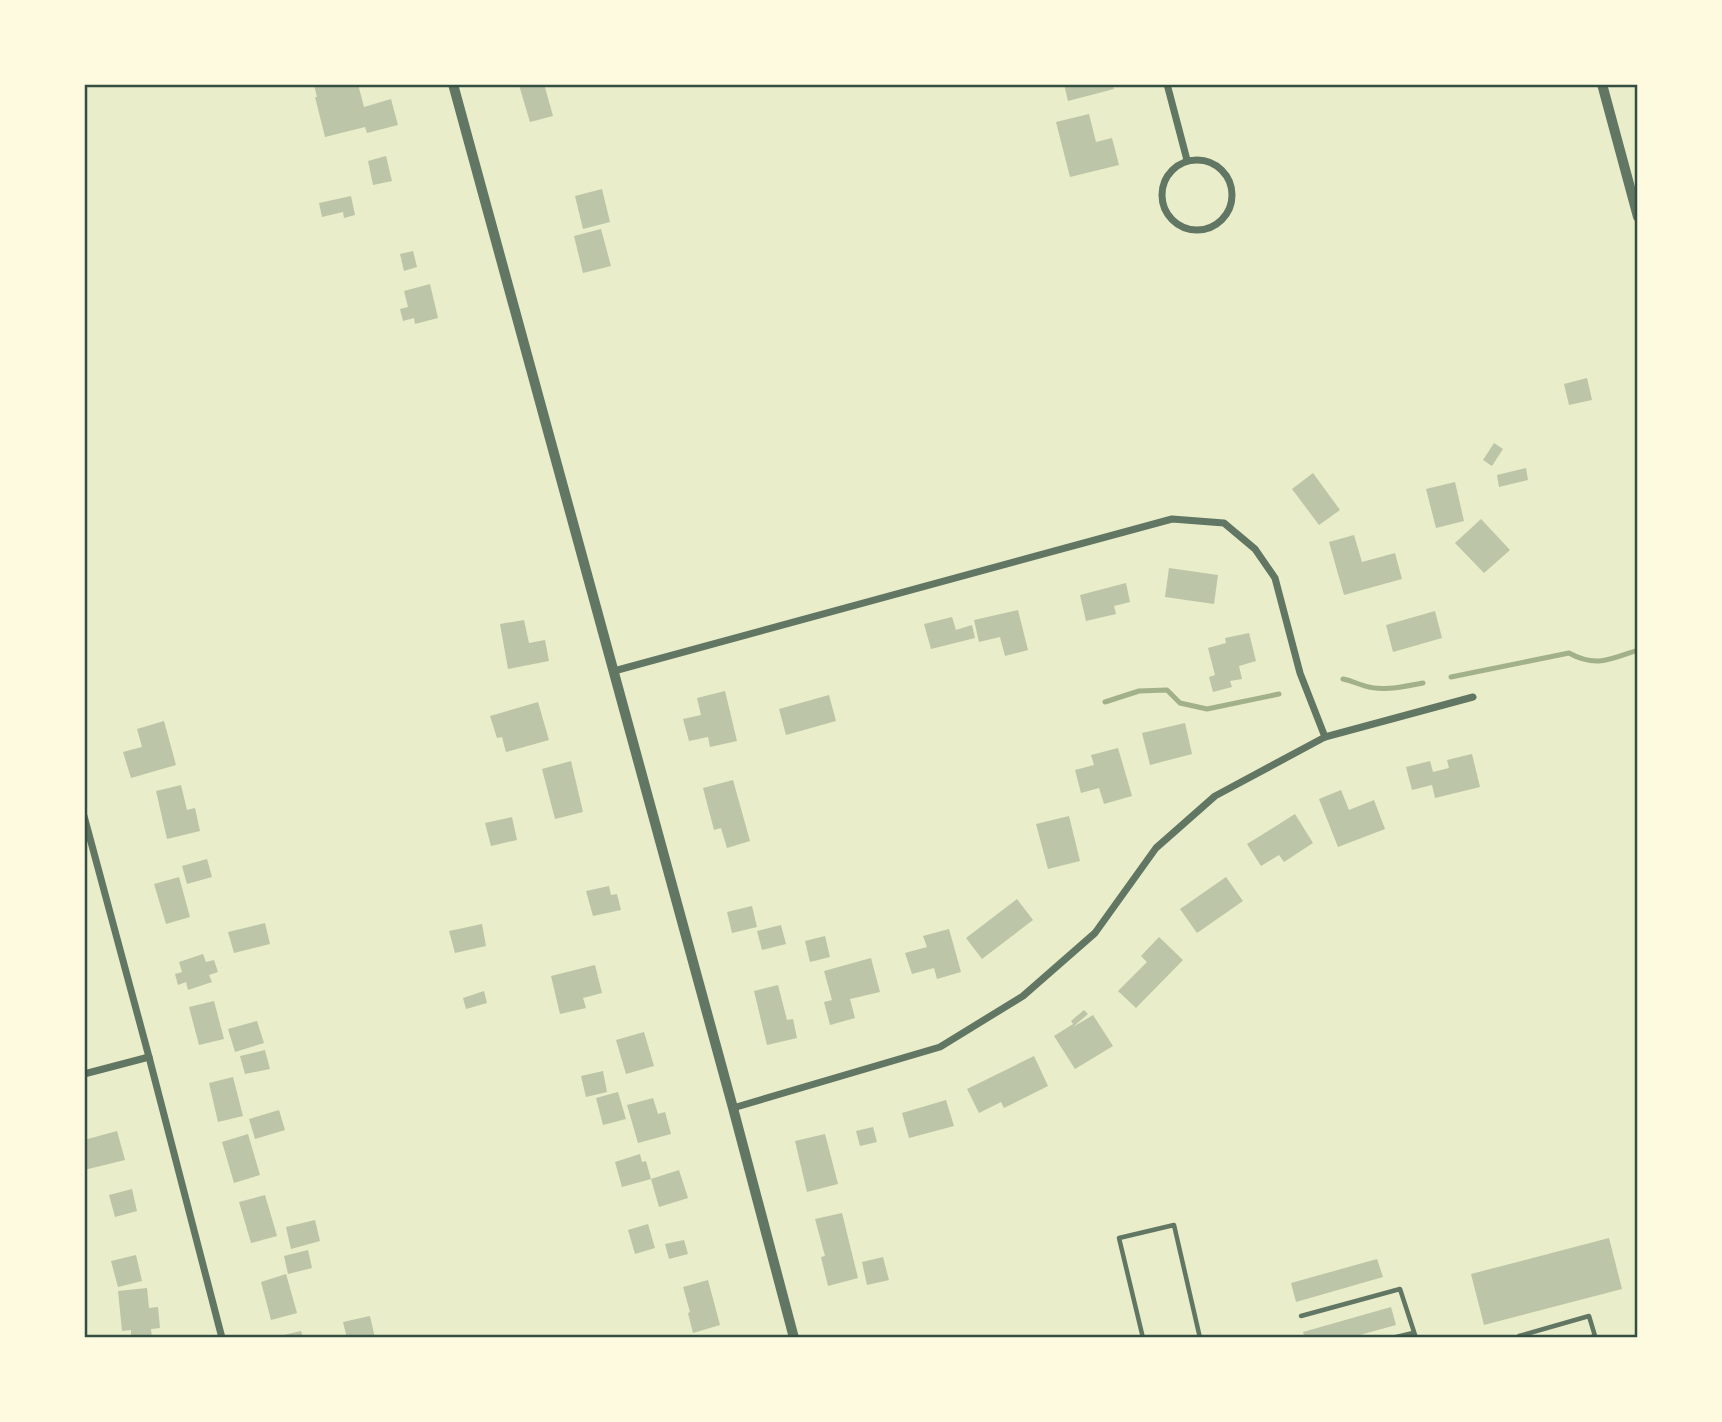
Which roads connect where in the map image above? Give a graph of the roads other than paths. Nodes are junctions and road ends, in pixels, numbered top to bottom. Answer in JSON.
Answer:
{"nodes":[{"id":1,"x":453,"y":84,"type":"edge"},
{"id":2,"x":1167,"y":84,"type":"edge"},
{"id":3,"x":1602,"y":84,"type":"edge"},
{"id":4,"x":1187,"y":160,"type":"junction"},
{"id":5,"x":1638,"y":217,"type":"edge"},
{"id":6,"x":614,"y":671,"type":"junction"},
{"id":7,"x":1473,"y":697,"type":"dead end"},
{"id":8,"x":1325,"y":737,"type":"junction"},
{"id":9,"x":84,"y":816,"type":"edge"},
{"id":10,"x":149,"y":1057,"type":"junction"},
{"id":11,"x":84,"y":1074,"type":"edge"},
{"id":12,"x":733,"y":1108,"type":"junction"},
{"id":13,"x":1301,"y":1316,"type":"dead end"},
{"id":14,"x":1414,"y":1335,"type":"edge"},
{"id":15,"x":222,"y":1338,"type":"edge"},
{"id":16,"x":794,"y":1338,"type":"edge"},
{"id":17,"x":1143,"y":1338,"type":"edge"},
{"id":18,"x":1200,"y":1338,"type":"edge"},
{"id":19,"x":1392,"y":1338,"type":"edge"},
{"id":20,"x":1520,"y":1338,"type":"edge"},
{"id":21,"x":1588,"y":1338,"type":"edge"}],
"edges":[{"from":1,"to":6,"type":"street"},
{"from":2,"to":4,"type":"street"},
{"from":3,"to":5,"type":"street"},
{"from":4,"to":4,"type":"street"},
{"from":6,"to":8,"type":"street"},
{"from":6,"to":12,"type":"street"},
{"from":7,"to":8,"type":"street"},
{"from":8,"to":12,"type":"street"},
{"from":9,"to":10,"type":"street"},
{"from":10,"to":11,"type":"street"},
{"from":10,"to":15,"type":"street"},
{"from":12,"to":16,"type":"street"},
{"from":13,"to":14,"type":"lane"},
{"from":14,"to":19,"type":"lane"},
{"from":17,"to":18,"type":"lane"},
{"from":20,"to":21,"type":"lane"}]}
